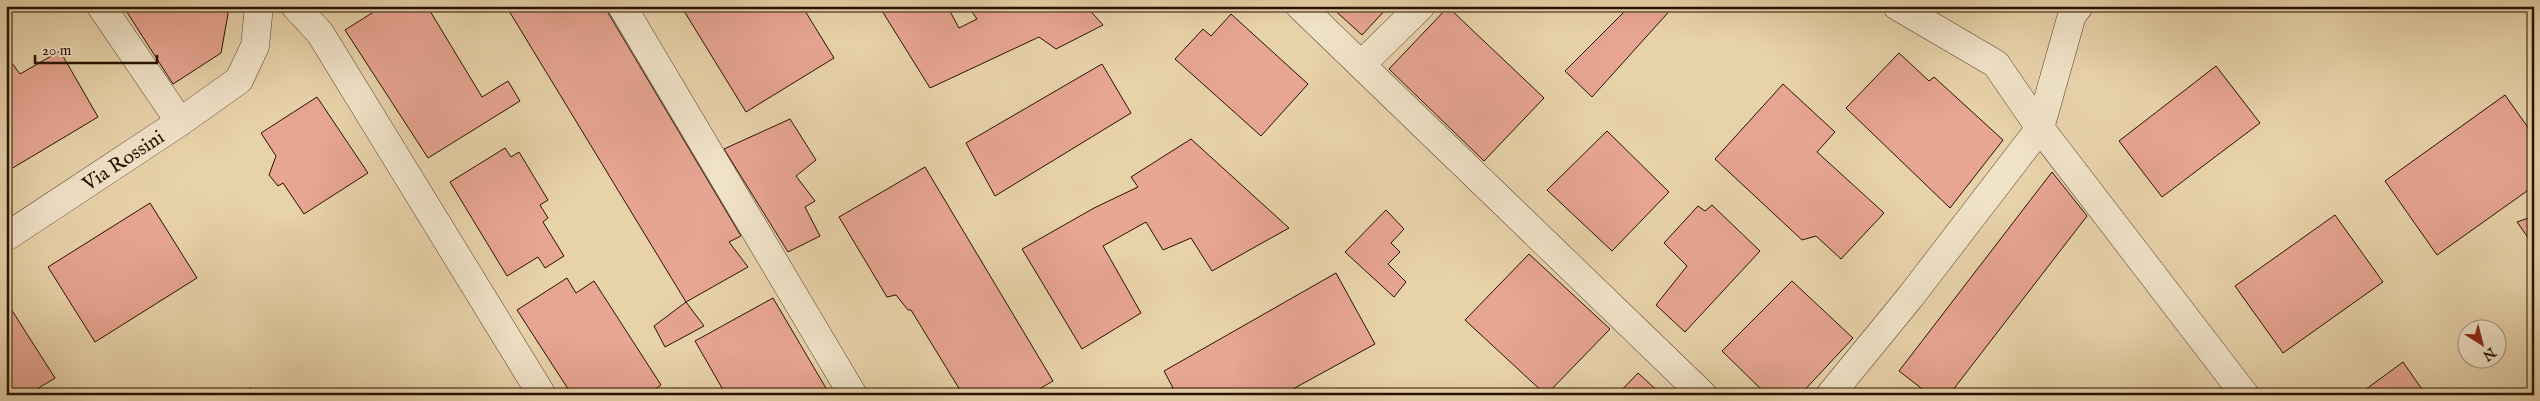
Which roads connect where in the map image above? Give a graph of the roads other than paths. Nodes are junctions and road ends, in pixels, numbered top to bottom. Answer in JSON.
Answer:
{"nodes":[{"id":1,"x":101,"y":6,"type":"edge"},
{"id":2,"x":258,"y":6,"type":"edge"},
{"id":3,"x":295,"y":6,"type":"edge"},
{"id":4,"x":622,"y":6,"type":"edge"},
{"id":5,"x":1300,"y":6,"type":"edge"},
{"id":6,"x":1421,"y":6,"type":"edge"},
{"id":7,"x":1897,"y":6,"type":"edge"},
{"id":8,"x":2079,"y":6,"type":"edge"},
{"id":9,"x":1361,"y":65,"type":"junction"},
{"id":10,"x":180,"y":122,"type":"junction"},
{"id":11,"x":2040,"y":128,"type":"junction"},
{"id":12,"x":6,"y":237,"type":"edge"},
{"id":13,"x":542,"y":395,"type":"edge"},
{"id":14,"x":853,"y":395,"type":"edge"},
{"id":15,"x":1703,"y":395,"type":"edge"},
{"id":16,"x":1830,"y":395,"type":"edge"},
{"id":17,"x":2245,"y":395,"type":"edge"}],
"edges":[{"from":1,"to":10,"type":"street"},
{"from":2,"to":10,"type":"street","name":"Via Rossini"},
{"from":3,"to":13,"type":"street"},
{"from":4,"to":14,"type":"street"},
{"from":5,"to":9,"type":"street"},
{"from":6,"to":9,"type":"street"},
{"from":7,"to":11,"type":"street"},
{"from":8,"to":11,"type":"street"},
{"from":9,"to":15,"type":"street"},
{"from":10,"to":12,"type":"street","name":"Via Rossini"},
{"from":11,"to":16,"type":"street"},
{"from":11,"to":17,"type":"street"}]}
